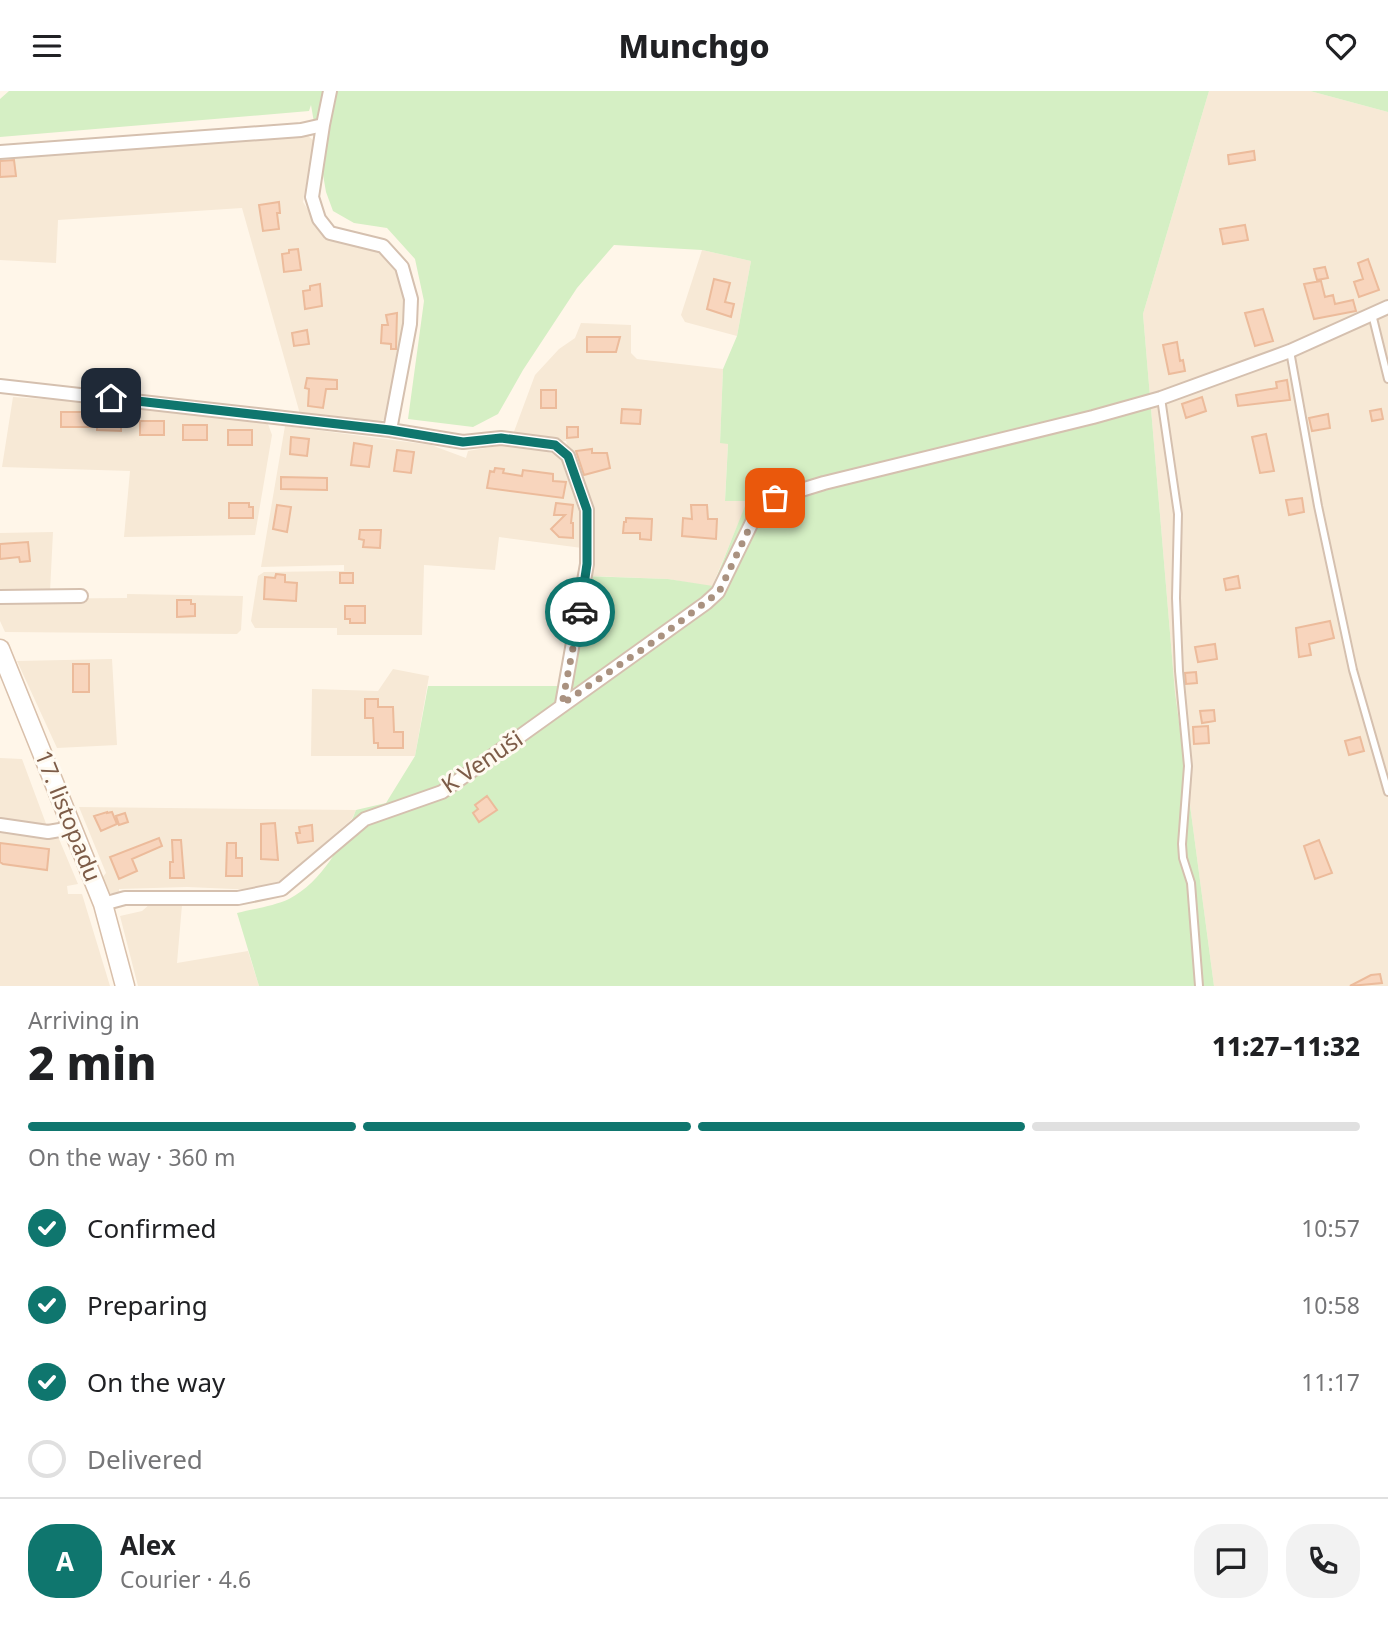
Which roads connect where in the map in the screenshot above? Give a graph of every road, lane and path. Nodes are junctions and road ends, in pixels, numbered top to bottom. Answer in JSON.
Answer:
{"nodes":[{"id":1,"x":330,"y":91,"type":"edge"},
{"id":2,"x":323,"y":125,"type":"junction"},
{"id":3,"x":0,"y":152,"type":"edge"},
{"id":4,"x":1388,"y":307,"type":"edge"},
{"id":5,"x":1372,"y":314,"type":"junction"},
{"id":6,"x":1290,"y":351,"type":"junction"},
{"id":7,"x":1388,"y":379,"type":"edge"},
{"id":8,"x":0,"y":386,"type":"edge"},
{"id":9,"x":1161,"y":398,"type":"junction"},
{"id":10,"x":390,"y":430,"type":"junction"},
{"id":11,"x":81,"y":596,"type":"dead end"},
{"id":12,"x":0,"y":597,"type":"edge"},
{"id":13,"x":0,"y":649,"type":"edge"},
{"id":14,"x":562,"y":704,"type":"junction"},
{"id":15,"x":1388,"y":792,"type":"edge"},
{"id":16,"x":0,"y":825,"type":"edge"},
{"id":17,"x":72,"y":828,"type":"junction"},
{"id":18,"x":103,"y":904,"type":"junction"},
{"id":19,"x":125,"y":986,"type":"edge"},
{"id":20,"x":1199,"y":986,"type":"edge"}],
"edges":[{"from":1,"to":2,"type":"street"},
{"from":2,"to":3,"type":"street"},
{"from":2,"to":10,"type":"street"},
{"from":4,"to":5,"type":"street"},
{"from":5,"to":6,"type":"street"},
{"from":5,"to":7,"type":"lane"},
{"from":6,"to":9,"type":"street"},
{"from":6,"to":15,"type":"lane"},
{"from":8,"to":10,"type":"street"},
{"from":9,"to":14,"type":"street","name":"K Venuši"},
{"from":9,"to":20,"type":"lane"},
{"from":10,"to":14,"type":"street"},
{"from":11,"to":12,"type":"street"},
{"from":13,"to":17,"type":"main road","name":"17. listopadu"},
{"from":14,"to":18,"type":"street","name":"K Venuši"},
{"from":16,"to":17,"type":"street"},
{"from":17,"to":18,"type":"main road","name":"17. listopadu"},
{"from":18,"to":19,"type":"main road","name":"17. listopadu"}]}
